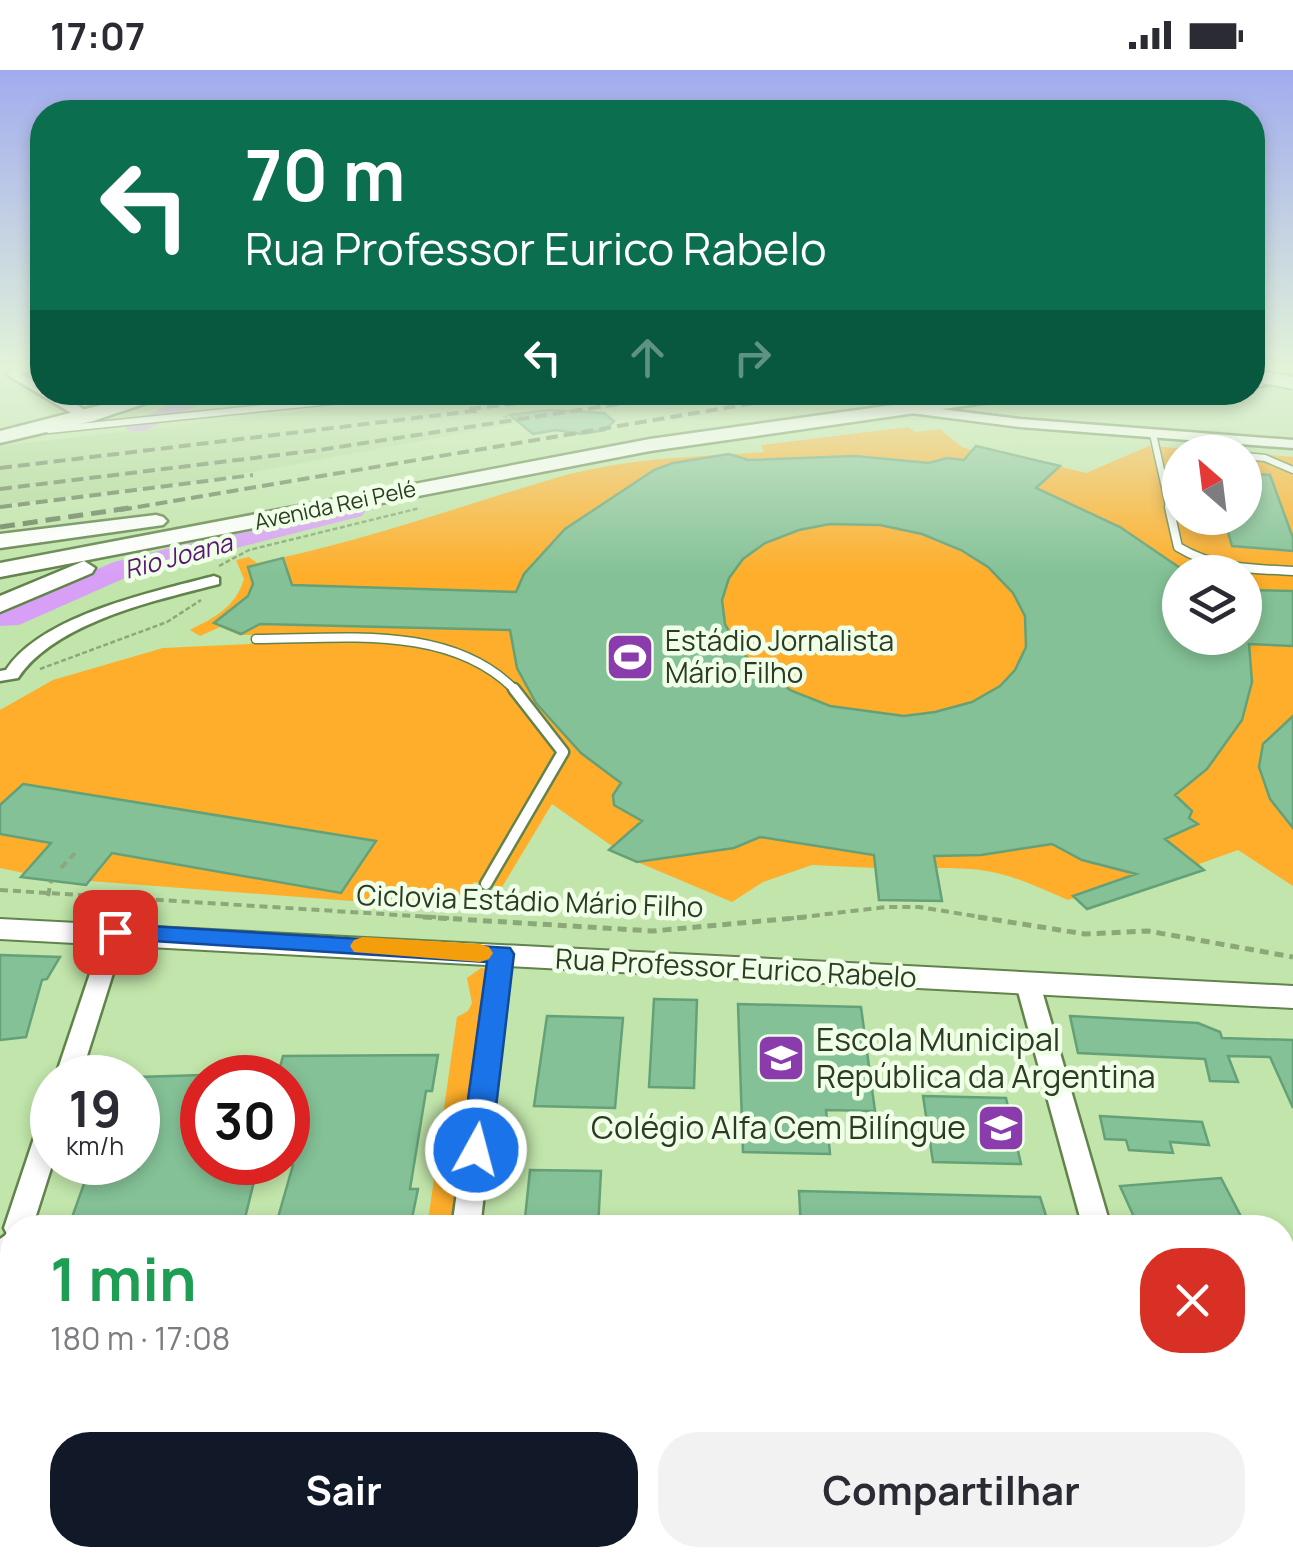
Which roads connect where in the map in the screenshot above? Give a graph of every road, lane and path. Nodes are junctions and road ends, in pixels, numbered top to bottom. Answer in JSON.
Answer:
{"nodes":[{"id":1,"x":1153,"y":434,"type":"edge"},
{"id":2,"x":628,"y":435,"type":"edge"},
{"id":3,"x":723,"y":435,"type":"edge"},
{"id":4,"x":1164,"y":435,"type":"edge"},
{"id":5,"x":1293,"y":444,"type":"edge"},
{"id":6,"x":503,"y":458,"type":"junction"},
{"id":7,"x":1262,"y":458,"type":"edge"},
{"id":8,"x":1293,"y":470,"type":"edge"},
{"id":9,"x":487,"y":474,"type":"junction"},
{"id":10,"x":430,"y":506,"type":"dead end"},
{"id":11,"x":175,"y":518,"type":"junction"},
{"id":12,"x":270,"y":518,"type":"junction"},
{"id":13,"x":0,"y":541,"type":"edge"},
{"id":14,"x":0,"y":553,"type":"edge"},
{"id":15,"x":0,"y":570,"type":"edge"},
{"id":16,"x":1293,"y":571,"type":"edge"},
{"id":17,"x":214,"y":582,"type":"junction"},
{"id":18,"x":0,"y":605,"type":"edge"},
{"id":19,"x":256,"y":638,"type":"dead end"},
{"id":20,"x":34,"y":672,"type":"dead end"},
{"id":21,"x":0,"y":676,"type":"edge"},
{"id":22,"x":75,"y":853,"type":"dead end"},
{"id":23,"x":60,"y":868,"type":"dead end"},
{"id":24,"x":51,"y":881,"type":"dead end"},
{"id":25,"x":486,"y":884,"type":"dead end"},
{"id":26,"x":0,"y":890,"type":"edge"},
{"id":27,"x":48,"y":896,"type":"junction"},
{"id":28,"x":0,"y":928,"type":"edge"},
{"id":29,"x":115,"y":932,"type":"junction"},
{"id":30,"x":501,"y":954,"type":"junction"},
{"id":31,"x":1293,"y":957,"type":"edge"},
{"id":32,"x":1028,"y":984,"type":"junction"},
{"id":33,"x":1293,"y":997,"type":"edge"},
{"id":34,"x":75,"y":1055,"type":"edge"},
{"id":35,"x":32,"y":1185,"type":"edge"},
{"id":36,"x":22,"y":1215,"type":"edge"},
{"id":37,"x":468,"y":1215,"type":"edge"},
{"id":38,"x":1094,"y":1215,"type":"edge"}],
"edges":[{"from":1,"to":16,"type":"lane"},
{"from":2,"to":6,"type":"main road","name":"Avenida Rei Pelé"},
{"from":3,"to":9,"type":"main road","name":"Avenida Rei Pelé"},
{"from":4,"to":5,"type":"street"},
{"from":6,"to":9,"type":"main road"},
{"from":6,"to":11,"type":"main road","name":"Avenida Rei Pelé"},
{"from":7,"to":8,"type":"lane"},
{"from":9,"to":12,"type":"main road","name":"Avenida Rei Pelé"},
{"from":10,"to":17,"type":"path"},
{"from":11,"to":13,"type":"main road","name":"Avenida Rei Pelé"},
{"from":11,"to":14,"type":"main road"},
{"from":12,"to":15,"type":"main road","name":"Avenida Rei Pelé"},
{"from":12,"to":18,"type":"main road"},
{"from":17,"to":20,"type":"path"},
{"from":17,"to":21,"type":"street"},
{"from":19,"to":25,"type":"lane"},
{"from":22,"to":23,"type":"path"},
{"from":24,"to":27,"type":"path"},
{"from":26,"to":27,"type":"path","name":"Ciclovia Estádio Mário Filho"},
{"from":27,"to":31,"type":"path","name":"Ciclovia Estádio Mário Filho"},
{"from":28,"to":29,"type":"street","name":"Rua Professor Eurico Rabelo"},
{"from":29,"to":30,"type":"street","name":"Rua Professor Eurico Rabelo"},
{"from":29,"to":34,"type":"street"},
{"from":30,"to":32,"type":"street","name":"Rua Professor Eurico Rabelo"},
{"from":30,"to":37,"type":"street"},
{"from":32,"to":33,"type":"street","name":"Rua Professor Eurico Rabelo"},
{"from":32,"to":38,"type":"street"},
{"from":35,"to":36,"type":"street"}]}
